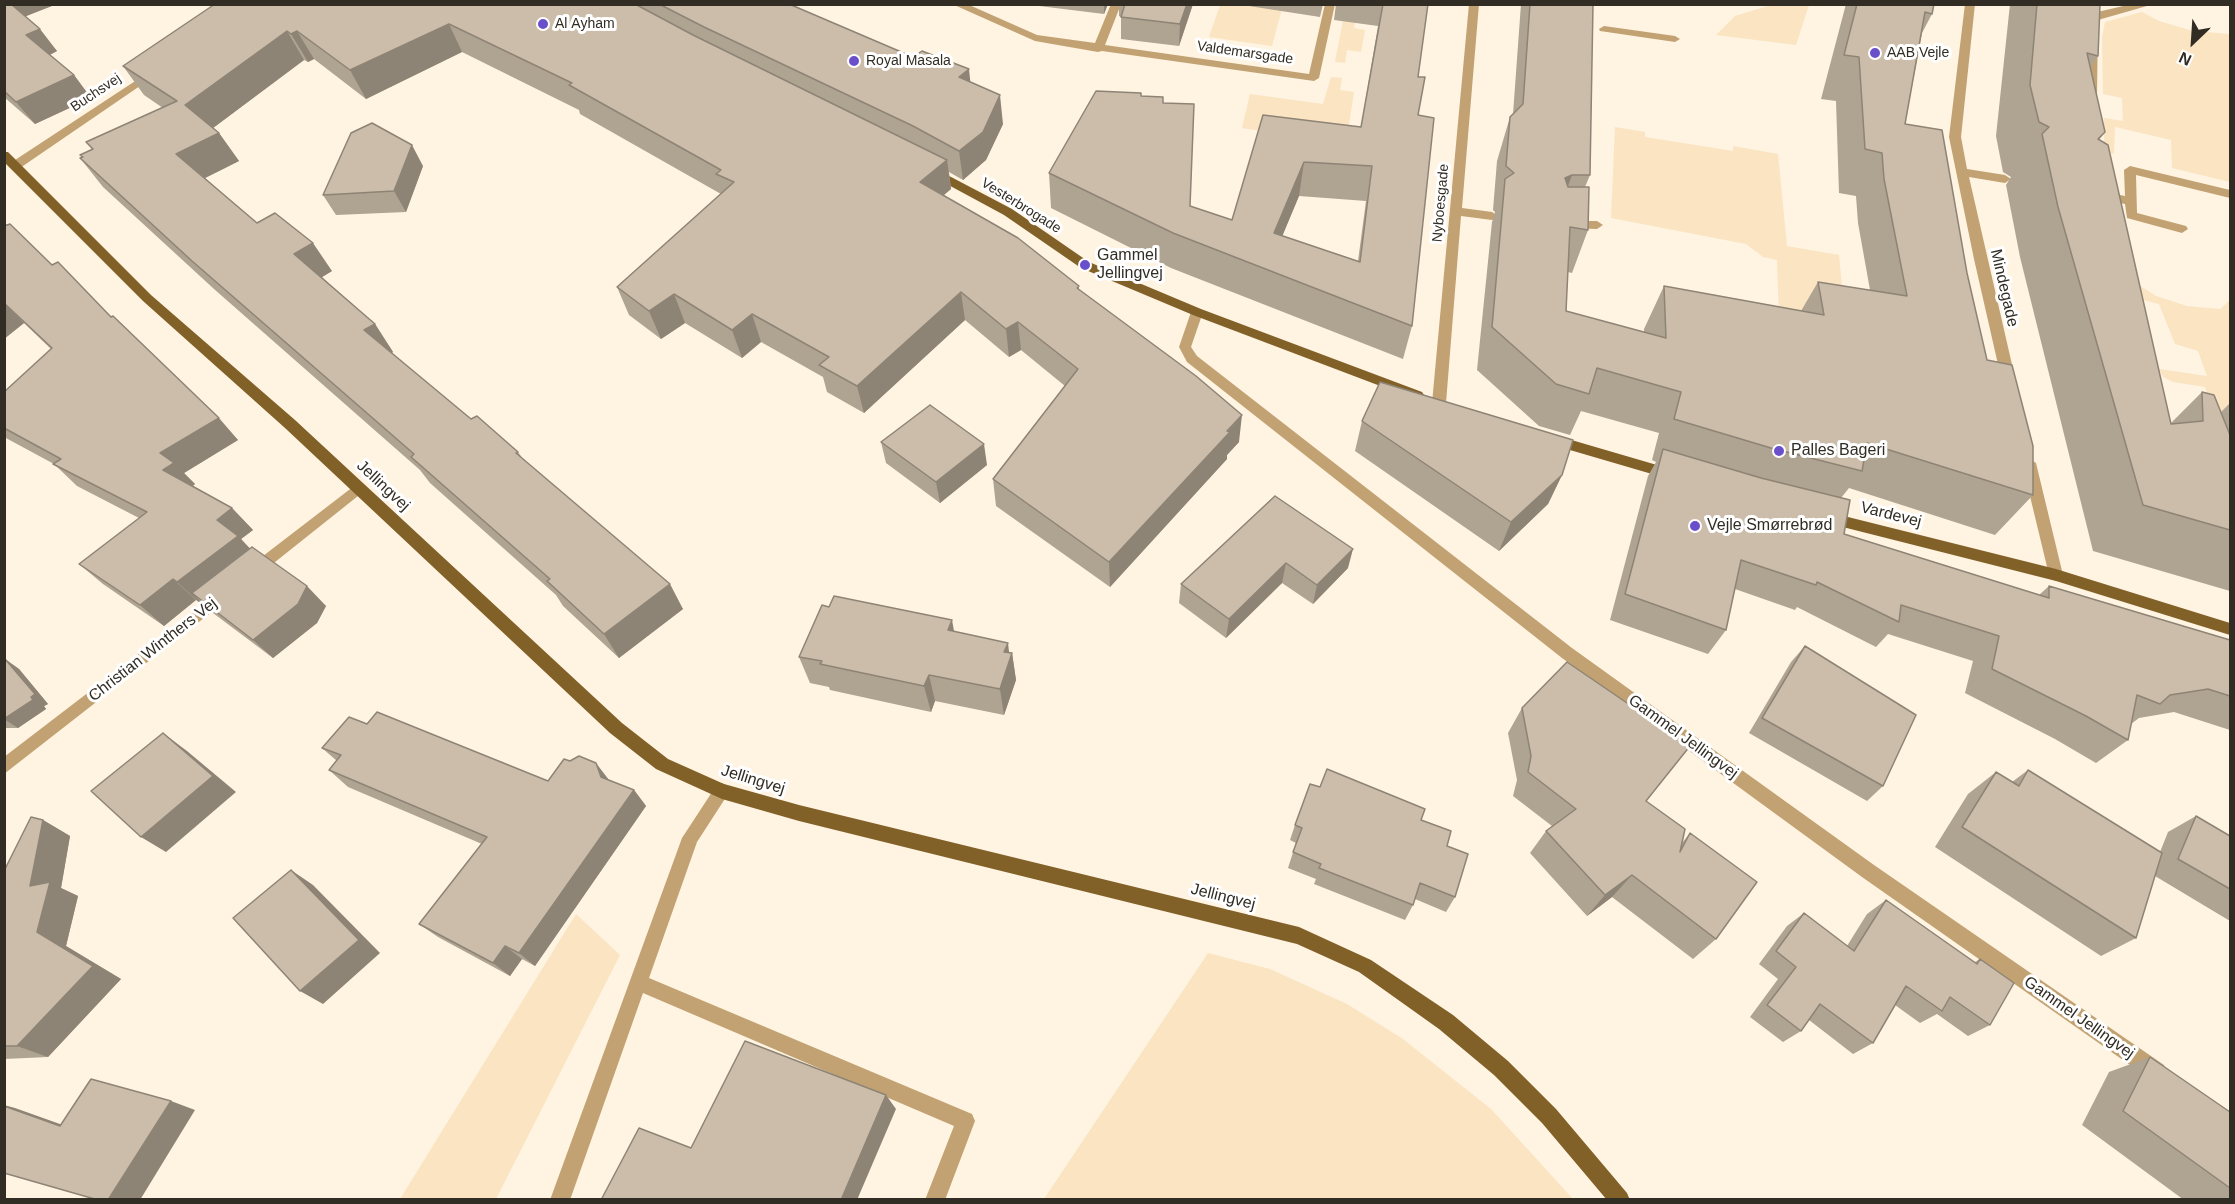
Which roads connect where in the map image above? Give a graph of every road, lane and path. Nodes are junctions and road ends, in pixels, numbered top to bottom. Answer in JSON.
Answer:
{"nodes":[{"id":1,"x":957,"y":4,"type":"edge"},
{"id":2,"x":1116,"y":4,"type":"edge"},
{"id":3,"x":1330,"y":4,"type":"edge"},
{"id":4,"x":1474,"y":4,"type":"edge"},
{"id":5,"x":1970,"y":4,"type":"edge"},
{"id":6,"x":2149,"y":4,"type":"edge"},
{"id":7,"x":1604,"y":29,"type":"dead end"},
{"id":8,"x":1675,"y":39,"type":"dead end"},
{"id":9,"x":1098,"y":49,"type":"junction"},
{"id":10,"x":167,"y":63,"type":"edge"},
{"id":11,"x":2092,"y":105,"type":"edge"},
{"id":12,"x":10,"y":160,"type":"edge"},
{"id":13,"x":921,"y":165,"type":"edge"},
{"id":14,"x":1963,"y":172,"type":"junction"},
{"id":15,"x":2005,"y":179,"type":"dead end"},
{"id":16,"x":2092,"y":194,"type":"edge"},
{"id":17,"x":2230,"y":194,"type":"edge"},
{"id":18,"x":2131,"y":201,"type":"junction"},
{"id":19,"x":1456,"y":211,"type":"junction"},
{"id":20,"x":1492,"y":216,"type":"dead end"},
{"id":21,"x":1556,"y":225,"type":"edge"},
{"id":22,"x":1597,"y":225,"type":"dead end"},
{"id":23,"x":2182,"y":229,"type":"dead end"},
{"id":24,"x":1197,"y":312,"type":"junction"},
{"id":25,"x":2012,"y":395,"type":"edge"},
{"id":26,"x":1444,"y":405,"type":"joint"},
{"id":27,"x":1537,"y":434,"type":"edge"},
{"id":28,"x":2026,"y":451,"type":"edge"},
{"id":29,"x":1679,"y":477,"type":"edge"},
{"id":30,"x":358,"y":488,"type":"junction"},
{"id":31,"x":1813,"y":514,"type":"edge"},
{"id":32,"x":2056,"y":575,"type":"junction"},
{"id":33,"x":2230,"y":629,"type":"edge"},
{"id":34,"x":4,"y":767,"type":"edge"},
{"id":35,"x":722,"y":791,"type":"junction"},
{"id":36,"x":638,"y":982,"type":"junction"},
{"id":37,"x":2172,"y":1082,"type":"edge"},
{"id":38,"x":560,"y":1200,"type":"edge"},
{"id":39,"x":935,"y":1200,"type":"edge"},
{"id":40,"x":1620,"y":1200,"type":"edge"}],
"edges":[{"from":1,"to":9,"type":"street","name":"Valdemarsgade"},
{"from":2,"to":9,"type":"street"},
{"from":3,"to":9,"type":"street","name":"Valdemarsgade"},
{"from":4,"to":19,"type":"street","name":"Nyboesgade"},
{"from":5,"to":14,"type":"street","name":"Mindegade"},
{"from":6,"to":11,"type":"street"},
{"from":7,"to":8,"type":"street"},
{"from":10,"to":12,"type":"street","name":"Buchsvej"},
{"from":12,"to":30,"type":"main road","name":"Jellingvej"},
{"from":13,"to":24,"type":"main road","name":"Vesterbrogade"},
{"from":14,"to":15,"type":"street"},
{"from":14,"to":25,"type":"street","name":"Mindegade"},
{"from":16,"to":18,"type":"street"},
{"from":17,"to":18,"type":"street"},
{"from":18,"to":23,"type":"street"},
{"from":19,"to":20,"type":"street"},
{"from":19,"to":26,"type":"street","name":"Nyboesgade"},
{"from":21,"to":22,"type":"street"},
{"from":24,"to":26,"type":"main road","name":"Vesterbrogade"},
{"from":24,"to":37,"type":"street","name":"Gammel Jellingvej"},
{"from":27,"to":29,"type":"main road"},
{"from":28,"to":32,"type":"street"},
{"from":30,"to":34,"type":"street","name":"Christian Winthers Vej"},
{"from":30,"to":35,"type":"main road","name":"Jellingvej"},
{"from":31,"to":32,"type":"main road","name":"Vardevej"},
{"from":32,"to":33,"type":"main road","name":"Vardevej"},
{"from":35,"to":36,"type":"street"},
{"from":35,"to":40,"type":"main road","name":"Jellingvej"},
{"from":36,"to":38,"type":"street"},
{"from":36,"to":39,"type":"street"}]}
